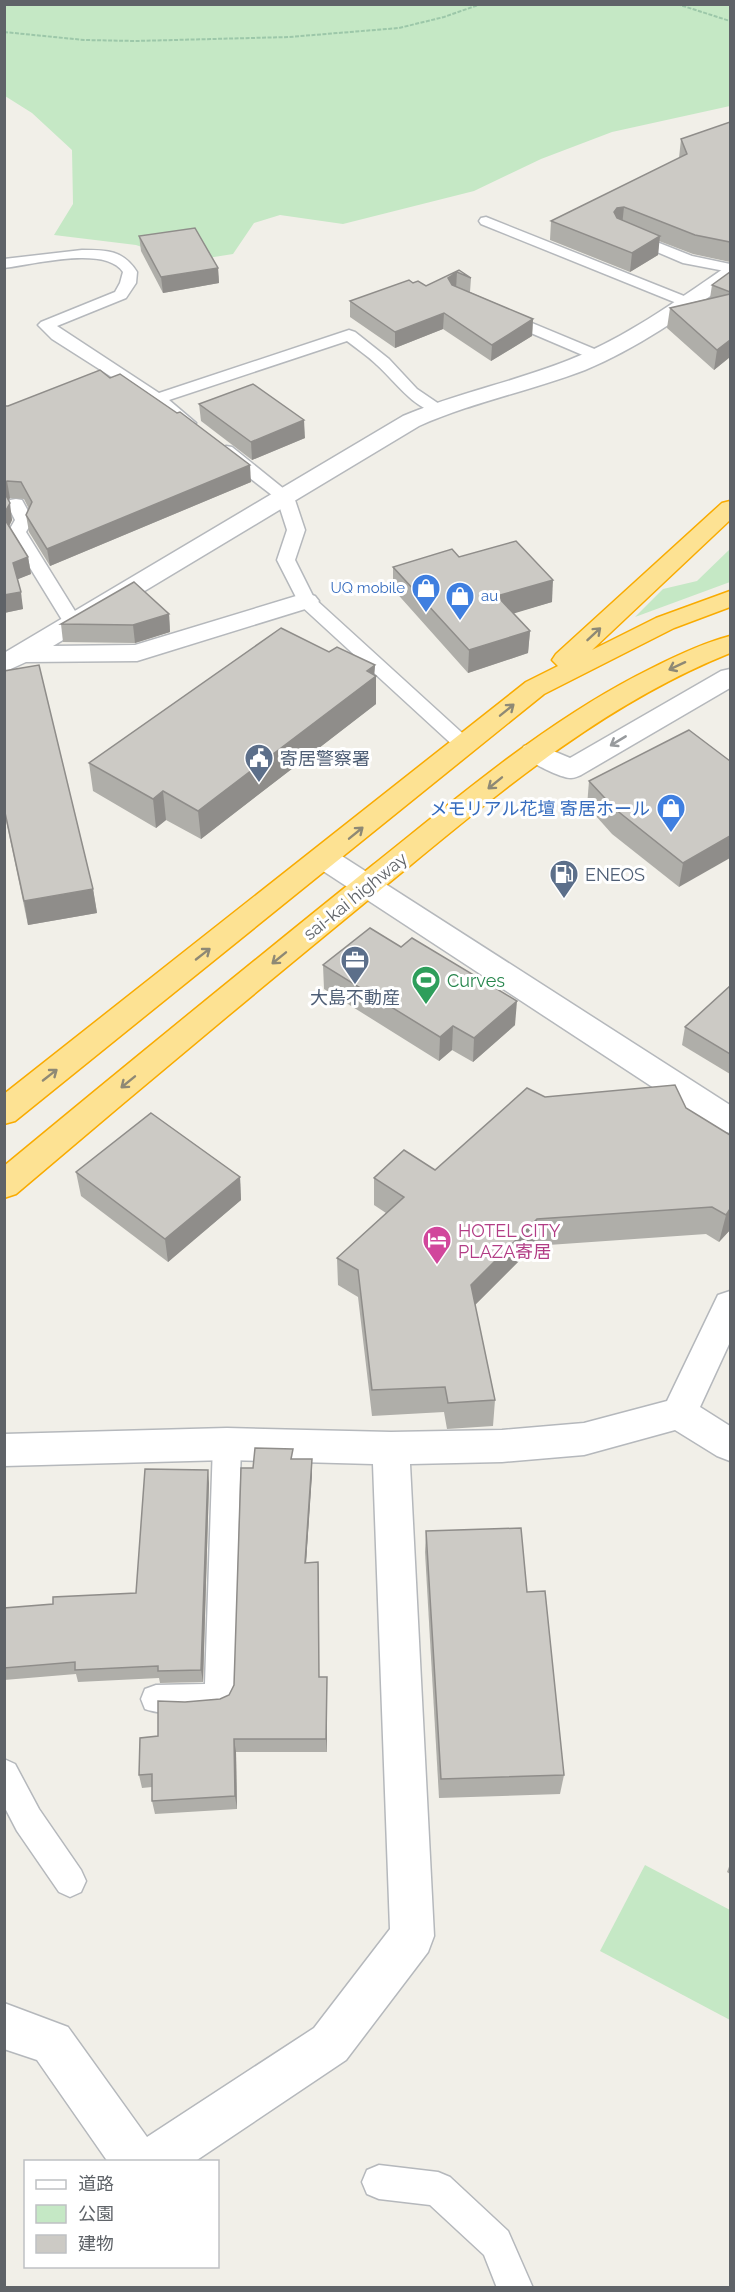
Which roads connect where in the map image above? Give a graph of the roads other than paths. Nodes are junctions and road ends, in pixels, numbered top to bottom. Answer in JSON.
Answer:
{"nodes":[{"id":1,"x":486,"y":221,"type":"dead end"},
{"id":2,"x":621,"y":232,"type":"edge"},
{"id":3,"x":4,"y":264,"type":"edge"},
{"id":4,"x":730,"y":271,"type":"edge"},
{"id":5,"x":689,"y":303,"type":"junction"},
{"id":6,"x":485,"y":308,"type":"edge"},
{"id":7,"x":598,"y":356,"type":"junction"},
{"id":8,"x":157,"y":399,"type":"junction"},
{"id":9,"x":437,"y":408,"type":"junction"},
{"id":10,"x":285,"y":497,"type":"junction"},
{"id":11,"x":16,"y":504,"type":"dead end"},
{"id":12,"x":730,"y":508,"type":"edge"},
{"id":13,"x":730,"y":598,"type":"edge"},
{"id":14,"x":306,"y":601,"type":"junction"},
{"id":15,"x":74,"y":624,"type":"junction"},
{"id":16,"x":730,"y":644,"type":"edge"},
{"id":17,"x":13,"y":659,"type":"edge"},
{"id":18,"x":730,"y":678,"type":"edge"},
{"id":19,"x":632,"y":687,"type":"junction"},
{"id":20,"x":535,"y":688,"type":"junction"},
{"id":21,"x":668,"y":711,"type":"junction"},
{"id":22,"x":464,"y":745,"type":"junction"},
{"id":23,"x":534,"y":752,"type":"junction"},
{"id":24,"x":324,"y":858,"type":"junction"},
{"id":25,"x":368,"y":885,"type":"junction"},
{"id":26,"x":4,"y":1112,"type":"edge"},
{"id":27,"x":730,"y":1121,"type":"edge"},
{"id":28,"x":4,"y":1185,"type":"edge"},
{"id":29,"x":730,"y":1305,"type":"edge"},
{"id":30,"x":679,"y":1413,"type":"junction"},
{"id":31,"x":227,"y":1444,"type":"junction"},
{"id":32,"x":730,"y":1445,"type":"edge"},
{"id":33,"x":391,"y":1448,"type":"junction"},
{"id":34,"x":4,"y":1450,"type":"edge"},
{"id":35,"x":156,"y":1699,"type":"edge"},
{"id":36,"x":4,"y":1774,"type":"edge"},
{"id":37,"x":70,"y":1881,"type":"dead end"},
{"id":38,"x":4,"y":2026,"type":"edge"},
{"id":39,"x":136,"y":2160,"type":"edge"},
{"id":40,"x":154,"y":2160,"type":"edge"},
{"id":41,"x":379,"y":2182,"type":"dead end"},
{"id":42,"x":515,"y":2288,"type":"edge"}],
"edges":[{"from":1,"to":5,"type":"lane"},
{"from":2,"to":4,"type":"lane"},
{"from":3,"to":8,"type":"lane"},
{"from":4,"to":5,"type":"street"},
{"from":5,"to":7,"type":"street"},
{"from":6,"to":7,"type":"lane"},
{"from":7,"to":9,"type":"street"},
{"from":8,"to":9,"type":"lane"},
{"from":8,"to":10,"type":"lane"},
{"from":9,"to":10,"type":"street"},
{"from":10,"to":14,"type":"lane"},
{"from":10,"to":15,"type":"street"},
{"from":11,"to":15,"type":"lane"},
{"from":20,"to":12,"type":"highway","one_way":true},
{"from":13,"to":20,"type":"highway"},
{"from":14,"to":17,"type":"street"},
{"from":14,"to":22,"type":"lane"},
{"from":15,"to":17,"type":"street"},
{"from":16,"to":19,"type":"highway","name":"sai-kai highway","one_way":true},
{"from":18,"to":21,"type":"street"},
{"from":19,"to":21,"type":"street"},
{"from":19,"to":23,"type":"highway","name":"sai-kai highway"},
{"from":22,"to":20,"type":"highway","one_way":true},
{"from":21,"to":23,"type":"street","one_way":true},
{"from":24,"to":22,"type":"highway","one_way":true},
{"from":23,"to":25,"type":"highway","name":"sai-kai highway","one_way":true},
{"from":24,"to":25,"type":"street"},
{"from":26,"to":24,"type":"highway","one_way":true},
{"from":25,"to":27,"type":"street"},
{"from":25,"to":28,"type":"highway","name":"sai-kai highway","one_way":true},
{"from":29,"to":30,"type":"street"},
{"from":30,"to":32,"type":"street"},
{"from":30,"to":33,"type":"street"},
{"from":31,"to":33,"type":"street"},
{"from":31,"to":34,"type":"street"},
{"from":31,"to":35,"type":"lane"},
{"from":33,"to":40,"type":"street"},
{"from":36,"to":37,"type":"lane"},
{"from":38,"to":39,"type":"street"},
{"from":41,"to":42,"type":"lane"}]}
